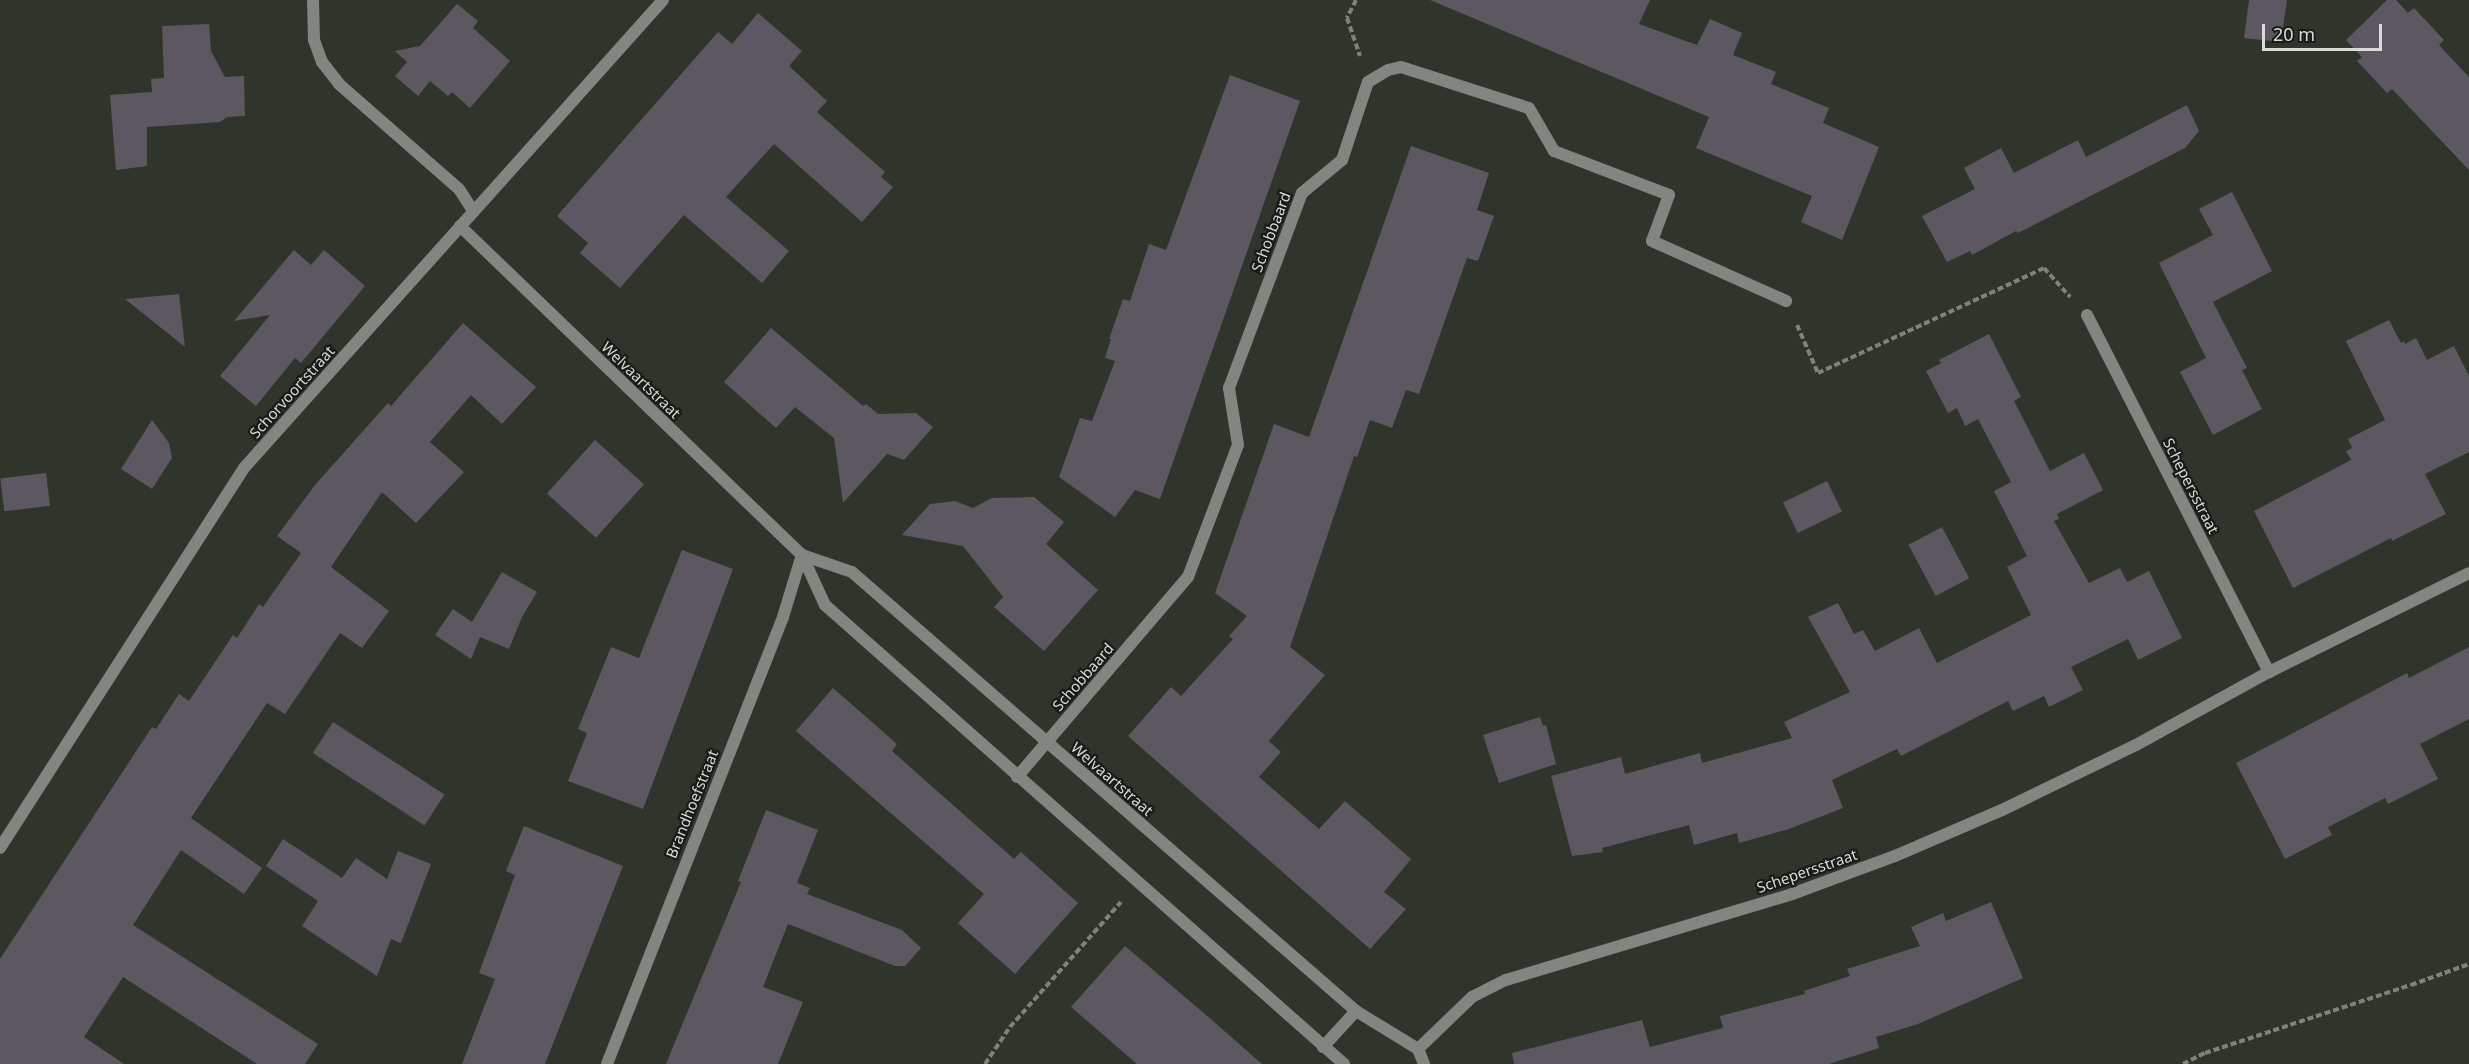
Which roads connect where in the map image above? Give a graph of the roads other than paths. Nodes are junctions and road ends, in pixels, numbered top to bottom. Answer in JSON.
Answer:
{"nodes":[{"id":1,"x":313,"y":0,"type":"edge"},
{"id":2,"x":663,"y":0,"type":"edge"},
{"id":3,"x":474,"y":212,"type":"junction"},
{"id":4,"x":460,"y":226,"type":"junction"},
{"id":5,"x":1786,"y":301,"type":"road end"},
{"id":6,"x":2087,"y":315,"type":"road end"},
{"id":7,"x":802,"y":555,"type":"junction"},
{"id":8,"x":2469,"y":573,"type":"edge"},
{"id":9,"x":2269,"y":672,"type":"junction"},
{"id":10,"x":1047,"y":742,"type":"junction"},
{"id":11,"x":1017,"y":777,"type":"junction"},
{"id":12,"x":0,"y":848,"type":"edge"},
{"id":13,"x":1356,"y":1011,"type":"junction"},
{"id":14,"x":1323,"y":1047,"type":"junction"},
{"id":15,"x":1418,"y":1049,"type":"junction"},
{"id":16,"x":607,"y":1064,"type":"edge"},
{"id":17,"x":1344,"y":1064,"type":"edge"},
{"id":18,"x":1424,"y":1064,"type":"edge"}],
"edges":[{"from":1,"to":3,"type":"street"},
{"from":2,"to":3,"type":"street","name":"Schorvoortstraat"},
{"from":3,"to":4,"type":"street","name":"Schorvoortstraat"},
{"from":4,"to":7,"type":"street","name":"Welvaartstraat"},
{"from":4,"to":12,"type":"street","name":"Schorvoortstraat"},
{"from":5,"to":10,"type":"street","name":"Schobbaard"},
{"from":6,"to":9,"type":"street","name":"Schepersstraat"},
{"from":7,"to":10,"type":"street","name":"Welvaartstraat"},
{"from":7,"to":11,"type":"street","name":"Welvaartstraat"},
{"from":7,"to":16,"type":"street","name":"Brandhoefstraat"},
{"from":8,"to":9,"type":"street","name":"Schepersstraat"},
{"from":9,"to":15,"type":"street","name":"Schepersstraat"},
{"from":10,"to":11,"type":"street","name":"Schobbaard"},
{"from":10,"to":13,"type":"street","name":"Welvaartstraat"},
{"from":11,"to":14,"type":"street","name":"Welvaartstraat"},
{"from":13,"to":14,"type":"street"},
{"from":13,"to":15,"type":"street"},
{"from":14,"to":17,"type":"street","name":"Welvaartstraat"},
{"from":15,"to":18,"type":"street"}]}
